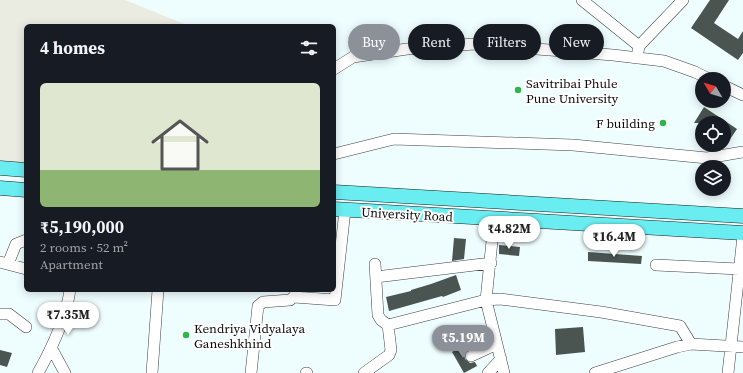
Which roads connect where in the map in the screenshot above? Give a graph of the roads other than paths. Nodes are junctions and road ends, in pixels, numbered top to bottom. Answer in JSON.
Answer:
{"nodes":[{"id":1,"x":582,"y":0,"type":"edge"},
{"id":2,"x":682,"y":0,"type":"edge"},
{"id":3,"x":639,"y":46,"type":"junction"},
{"id":4,"x":637,"y":58,"type":"junction"},
{"id":5,"x":336,"y":69,"type":"edge"},
{"id":6,"x":695,"y":72,"type":"edge"},
{"id":7,"x":731,"y":89,"type":"edge"},
{"id":8,"x":743,"y":95,"type":"edge"},
{"id":9,"x":743,"y":152,"type":"edge"},
{"id":10,"x":336,"y":154,"type":"edge"},
{"id":11,"x":0,"y":168,"type":"edge"},
{"id":12,"x":24,"y":170,"type":"edge"},
{"id":13,"x":0,"y":188,"type":"edge"},
{"id":14,"x":24,"y":190,"type":"edge"},
{"id":15,"x":336,"y":192,"type":"edge"},
{"id":16,"x":340,"y":210,"type":"edge"},
{"id":17,"x":743,"y":216,"type":"edge"},
{"id":18,"x":743,"y":235,"type":"edge"},
{"id":19,"x":24,"y":241,"type":"edge"},
{"id":20,"x":492,"y":241,"type":"dead end"},
{"id":21,"x":4,"y":263,"type":"edge"},
{"id":22,"x":491,"y":263,"type":"junction"},
{"id":23,"x":375,"y":264,"type":"dead end"},
{"id":24,"x":656,"y":265,"type":"dead end"},
{"id":25,"x":24,"y":268,"type":"edge"},
{"id":26,"x":740,"y":269,"type":"junction"},
{"id":27,"x":376,"y":277,"type":"junction"},
{"id":28,"x":336,"y":282,"type":"edge"},
{"id":29,"x":70,"y":292,"type":"edge"},
{"id":30,"x":158,"y":292,"type":"edge"},
{"id":31,"x":335,"y":292,"type":"edge"},
{"id":32,"x":295,"y":294,"type":"edge"},
{"id":33,"x":486,"y":300,"type":"junction"},
{"id":34,"x":0,"y":314,"type":"edge"},
{"id":35,"x":388,"y":325,"type":"junction"},
{"id":36,"x":26,"y":326,"type":"dead end"},
{"id":37,"x":497,"y":344,"type":"junction"},
{"id":38,"x":691,"y":344,"type":"junction"},
{"id":39,"x":731,"y":347,"type":"junction"},
{"id":40,"x":743,"y":347,"type":"edge"},
{"id":41,"x":52,"y":349,"type":"junction"},
{"id":42,"x":471,"y":356,"type":"dead end"},
{"id":43,"x":501,"y":359,"type":"junction"},
{"id":44,"x":38,"y":373,"type":"edge"},
{"id":45,"x":65,"y":373,"type":"edge"},
{"id":46,"x":152,"y":373,"type":"edge"},
{"id":47,"x":251,"y":373,"type":"edge"},
{"id":48,"x":364,"y":373,"type":"edge"},
{"id":49,"x":488,"y":373,"type":"edge"},
{"id":50,"x":504,"y":373,"type":"edge"},
{"id":51,"x":595,"y":373,"type":"edge"},
{"id":52,"x":728,"y":373,"type":"edge"}],
"edges":[{"from":1,"to":3,"type":"street"},
{"from":2,"to":3,"type":"street"},
{"from":3,"to":4,"type":"street"},
{"from":4,"to":5,"type":"street"},
{"from":4,"to":6,"type":"street"},
{"from":7,"to":8,"type":"street"},
{"from":9,"to":10,"type":"street"},
{"from":11,"to":12,"type":"main road"},
{"from":13,"to":14,"type":"main road"},
{"from":15,"to":17,"type":"main road","name":"University Road"},
{"from":16,"to":18,"type":"main road","name":"University Road"},
{"from":16,"to":28,"type":"street"},
{"from":18,"to":26,"type":"street"},
{"from":19,"to":21,"type":"street"},
{"from":20,"to":22,"type":"street"},
{"from":21,"to":25,"type":"street"},
{"from":22,"to":27,"type":"street"},
{"from":22,"to":33,"type":"street"},
{"from":23,"to":27,"type":"street"},
{"from":24,"to":26,"type":"street"},
{"from":26,"to":39,"type":"street"},
{"from":27,"to":35,"type":"street"},
{"from":29,"to":41,"type":"street"},
{"from":30,"to":46,"type":"street"},
{"from":31,"to":32,"type":"street"},
{"from":32,"to":47,"type":"street"},
{"from":33,"to":35,"type":"street"},
{"from":33,"to":37,"type":"street"},
{"from":33,"to":38,"type":"street"},
{"from":34,"to":36,"type":"street"},
{"from":35,"to":48,"type":"street"},
{"from":37,"to":42,"type":"street"},
{"from":37,"to":43,"type":"street"},
{"from":38,"to":39,"type":"street"},
{"from":38,"to":51,"type":"street"},
{"from":39,"to":40,"type":"street"},
{"from":39,"to":52,"type":"street"},
{"from":41,"to":44,"type":"street"},
{"from":41,"to":45,"type":"street"},
{"from":43,"to":49,"type":"street"},
{"from":43,"to":50,"type":"street"}]}
